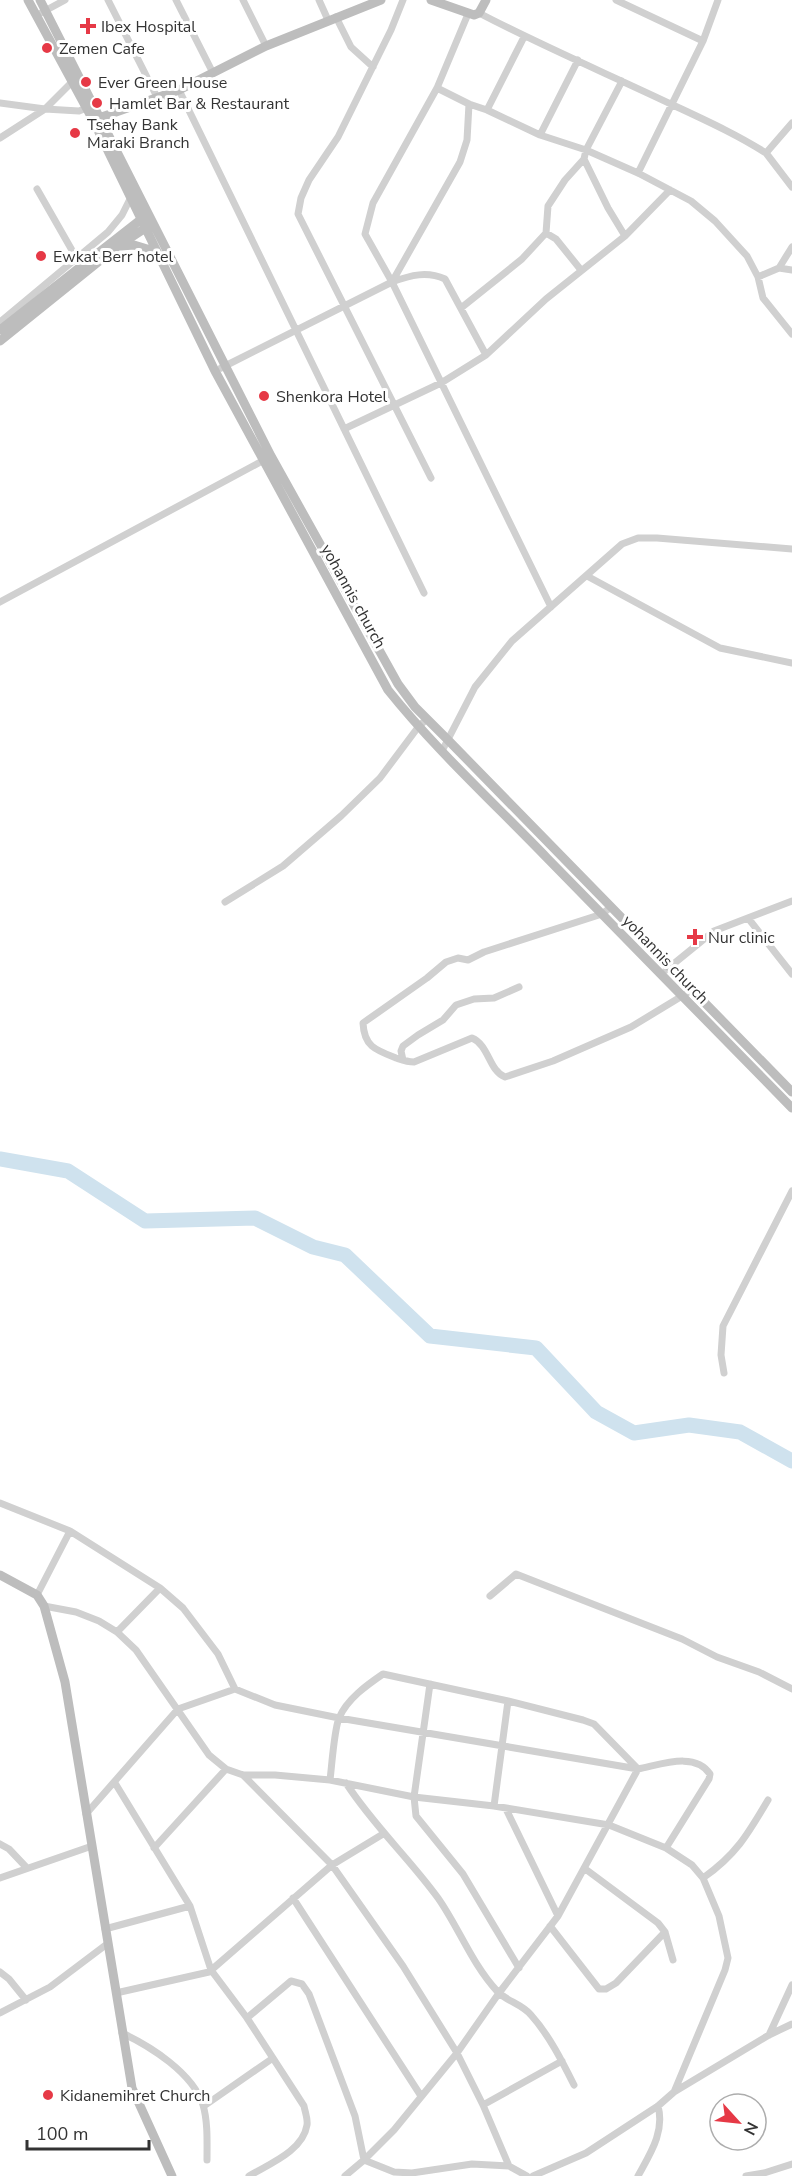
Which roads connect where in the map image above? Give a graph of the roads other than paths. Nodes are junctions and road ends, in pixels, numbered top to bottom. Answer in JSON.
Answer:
{"nodes":[{"id":1,"x":28,"y":0,"type":"edge"},
{"id":2,"x":40,"y":0,"type":"edge"},
{"id":3,"x":65,"y":0,"type":"edge"},
{"id":4,"x":108,"y":0,"type":"edge"},
{"id":5,"x":177,"y":0,"type":"edge"},
{"id":6,"x":243,"y":0,"type":"edge"},
{"id":7,"x":319,"y":0,"type":"edge"},
{"id":8,"x":381,"y":0,"type":"edge"},
{"id":9,"x":403,"y":0,"type":"edge"},
{"id":10,"x":431,"y":0,"type":"edge"},
{"id":11,"x":486,"y":0,"type":"edge"},
{"id":12,"x":616,"y":0,"type":"edge"},
{"id":13,"x":718,"y":0,"type":"edge"},
{"id":14,"x":45,"y":10,"type":"junction"},
{"id":15,"x":479,"y":13,"type":"junction"},
{"id":16,"x":468,"y":14,"type":"junction"},
{"id":17,"x":36,"y":15,"type":"junction"},
{"id":18,"x":332,"y":18,"type":"junction"},
{"id":19,"x":524,"y":37,"type":"junction"},
{"id":20,"x":703,"y":41,"type":"junction"},
{"id":21,"x":266,"y":46,"type":"junction"},
{"id":22,"x":578,"y":60,"type":"junction"},
{"id":23,"x":373,"y":67,"type":"junction"},
{"id":24,"x":213,"y":73,"type":"junction"},
{"id":25,"x":80,"y":76,"type":"junction"},
{"id":26,"x":71,"y":81,"type":"junction"},
{"id":27,"x":622,"y":81,"type":"junction"},
{"id":28,"x":437,"y":88,"type":"junction"},
{"id":29,"x":179,"y":90,"type":"junction"},
{"id":30,"x":156,"y":97,"type":"junction"},
{"id":31,"x":0,"y":103,"type":"edge"},
{"id":32,"x":469,"y":104,"type":"junction"},
{"id":33,"x":673,"y":105,"type":"junction"},
{"id":34,"x":90,"y":106,"type":"junction"},
{"id":35,"x":45,"y":110,"type":"junction"},
{"id":36,"x":488,"y":110,"type":"junction"},
{"id":37,"x":97,"y":118,"type":"junction"},
{"id":38,"x":792,"y":123,"type":"edge"},
{"id":39,"x":540,"y":135,"type":"junction"},
{"id":40,"x":0,"y":138,"type":"edge"},
{"id":41,"x":586,"y":150,"type":"junction"},
{"id":42,"x":766,"y":153,"type":"junction"},
{"id":43,"x":584,"y":159,"type":"junction"},
{"id":44,"x":638,"y":173,"type":"junction"},
{"id":45,"x":792,"y":187,"type":"edge"},
{"id":46,"x":37,"y":189,"type":"dead end"},
{"id":47,"x":670,"y":190,"type":"junction"},
{"id":48,"x":130,"y":199,"type":"junction"},
{"id":49,"x":147,"y":221,"type":"junction"},
{"id":50,"x":546,"y":233,"type":"junction"},
{"id":51,"x":625,"y":236,"type":"junction"},
{"id":52,"x":118,"y":246,"type":"junction"},
{"id":53,"x":792,"y":246,"type":"edge"},
{"id":54,"x":157,"y":252,"type":"junction"},
{"id":55,"x":77,"y":259,"type":"junction"},
{"id":56,"x":779,"y":268,"type":"junction"},
{"id":57,"x":581,"y":270,"type":"junction"},
{"id":58,"x":792,"y":270,"type":"edge"},
{"id":59,"x":758,"y":278,"type":"junction"},
{"id":60,"x":392,"y":282,"type":"junction"},
{"id":61,"x":345,"y":305,"type":"junction"},
{"id":62,"x":462,"y":308,"type":"junction"},
{"id":63,"x":0,"y":322,"type":"edge"},
{"id":64,"x":0,"y":330,"type":"edge"},
{"id":65,"x":297,"y":330,"type":"junction"},
{"id":66,"x":792,"y":334,"type":"edge"},
{"id":67,"x":0,"y":341,"type":"edge"},
{"id":68,"x":486,"y":355,"type":"junction"},
{"id":69,"x":224,"y":366,"type":"junction"},
{"id":70,"x":215,"y":371,"type":"junction"},
{"id":71,"x":441,"y":383,"type":"junction"},
{"id":72,"x":394,"y":404,"type":"junction"},
{"id":73,"x":344,"y":429,"type":"junction"},
{"id":74,"x":267,"y":459,"type":"junction"},
{"id":75,"x":430,"y":478,"type":"dead end"},
{"id":76,"x":792,"y":549,"type":"edge"},
{"id":77,"x":587,"y":576,"type":"junction"},
{"id":78,"x":424,"y":593,"type":"dead end"},
{"id":79,"x":0,"y":602,"type":"edge"},
{"id":80,"x":551,"y":607,"type":"junction"},
{"id":81,"x":792,"y":663,"type":"edge"},
{"id":82,"x":427,"y":719,"type":"junction"},
{"id":83,"x":419,"y":726,"type":"junction"},
{"id":84,"x":447,"y":739,"type":"junction"},
{"id":85,"x":442,"y":750,"type":"junction"},
{"id":86,"x":792,"y":901,"type":"edge"},
{"id":87,"x":225,"y":902,"type":"dead end"},
{"id":88,"x":611,"y":907,"type":"junction"},
{"id":89,"x":602,"y":914,"type":"junction"},
{"id":90,"x":748,"y":918,"type":"junction"},
{"id":91,"x":669,"y":967,"type":"junction"},
{"id":92,"x":792,"y":975,"type":"edge"},
{"id":93,"x":660,"y":976,"type":"junction"},
{"id":94,"x":519,"y":987,"type":"dead end"},
{"id":95,"x":692,"y":990,"type":"junction"},
{"id":96,"x":681,"y":997,"type":"junction"},
{"id":97,"x":403,"y":1060,"type":"junction"},
{"id":98,"x":792,"y":1092,"type":"edge"},
{"id":99,"x":792,"y":1108,"type":"edge"},
{"id":100,"x":792,"y":1191,"type":"edge"},
{"id":101,"x":724,"y":1373,"type":"dead end"},
{"id":102,"x":0,"y":1503,"type":"edge"},
{"id":103,"x":70,"y":1531,"type":"junction"},
{"id":104,"x":0,"y":1575,"type":"edge"},
{"id":105,"x":160,"y":1588,"type":"junction"},
{"id":106,"x":37,"y":1595,"type":"junction"},
{"id":107,"x":490,"y":1596,"type":"dead end"},
{"id":108,"x":44,"y":1606,"type":"junction"},
{"id":109,"x":117,"y":1632,"type":"junction"},
{"id":110,"x":430,"y":1684,"type":"junction"},
{"id":111,"x":235,"y":1689,"type":"junction"},
{"id":112,"x":792,"y":1689,"type":"edge"},
{"id":113,"x":508,"y":1701,"type":"junction"},
{"id":114,"x":178,"y":1709,"type":"junction"},
{"id":115,"x":339,"y":1718,"type":"junction"},
{"id":116,"x":423,"y":1732,"type":"junction"},
{"id":117,"x":502,"y":1746,"type":"junction"},
{"id":118,"x":226,"y":1769,"type":"junction"},
{"id":119,"x":638,"y":1769,"type":"junction"},
{"id":120,"x":243,"y":1775,"type":"junction"},
{"id":121,"x":330,"y":1780,"type":"junction"},
{"id":122,"x":115,"y":1783,"type":"junction"},
{"id":123,"x":346,"y":1783,"type":"junction"},
{"id":124,"x":414,"y":1797,"type":"junction"},
{"id":125,"x":768,"y":1800,"type":"dead end"},
{"id":126,"x":494,"y":1806,"type":"junction"},
{"id":127,"x":506,"y":1809,"type":"junction"},
{"id":128,"x":86,"y":1814,"type":"junction"},
{"id":129,"x":609,"y":1825,"type":"junction"},
{"id":130,"x":383,"y":1834,"type":"junction"},
{"id":131,"x":0,"y":1844,"type":"edge"},
{"id":132,"x":92,"y":1846,"type":"junction"},
{"id":133,"x":154,"y":1848,"type":"junction"},
{"id":134,"x":666,"y":1848,"type":"junction"},
{"id":135,"x":332,"y":1865,"type":"junction"},
{"id":136,"x":26,"y":1867,"type":"junction"},
{"id":137,"x":584,"y":1868,"type":"junction"},
{"id":138,"x":0,"y":1878,"type":"edge"},
{"id":139,"x":703,"y":1878,"type":"junction"},
{"id":140,"x":293,"y":1898,"type":"junction"},
{"id":141,"x":190,"y":1906,"type":"junction"},
{"id":142,"x":558,"y":1916,"type":"junction"},
{"id":143,"x":550,"y":1926,"type":"junction"},
{"id":144,"x":105,"y":1929,"type":"junction"},
{"id":145,"x":664,"y":1932,"type":"junction"},
{"id":146,"x":107,"y":1944,"type":"junction"},
{"id":147,"x":673,"y":1960,"type":"dead end"},
{"id":148,"x":519,"y":1968,"type":"junction"},
{"id":149,"x":211,"y":1970,"type":"junction"},
{"id":150,"x":0,"y":1972,"type":"edge"},
{"id":151,"x":792,"y":1985,"type":"edge"},
{"id":152,"x":116,"y":1993,"type":"junction"},
{"id":153,"x":499,"y":1993,"type":"junction"},
{"id":154,"x":26,"y":2000,"type":"junction"},
{"id":155,"x":0,"y":2013,"type":"edge"},
{"id":156,"x":247,"y":2018,"type":"junction"},
{"id":157,"x":792,"y":2024,"type":"edge"},
{"id":158,"x":122,"y":2033,"type":"junction"},
{"id":159,"x":768,"y":2036,"type":"junction"},
{"id":160,"x":457,"y":2053,"type":"junction"},
{"id":161,"x":273,"y":2058,"type":"junction"},
{"id":162,"x":562,"y":2061,"type":"junction"},
{"id":163,"x":574,"y":2085,"type":"dead end"},
{"id":164,"x":674,"y":2092,"type":"junction"},
{"id":165,"x":421,"y":2096,"type":"junction"},
{"id":166,"x":483,"y":2105,"type":"junction"},
{"id":167,"x":204,"y":2106,"type":"junction"},
{"id":168,"x":658,"y":2106,"type":"junction"},
{"id":169,"x":207,"y":2160,"type":"dead end"},
{"id":170,"x":364,"y":2160,"type":"junction"},
{"id":171,"x":792,"y":2164,"type":"edge"},
{"id":172,"x":509,"y":2166,"type":"junction"},
{"id":173,"x":172,"y":2176,"type":"edge"},
{"id":174,"x":249,"y":2176,"type":"edge"},
{"id":175,"x":345,"y":2176,"type":"edge"},
{"id":176,"x":527,"y":2176,"type":"edge"},
{"id":177,"x":533,"y":2176,"type":"edge"},
{"id":178,"x":638,"y":2176,"type":"edge"},
{"id":179,"x":747,"y":2176,"type":"edge"}],
"edges":[{"from":1,"to":17,"type":"street"},
{"from":2,"to":14,"type":"street"},
{"from":3,"to":14,"type":"street"},
{"from":4,"to":30,"type":"street"},
{"from":5,"to":24,"type":"street"},
{"from":6,"to":21,"type":"street"},
{"from":7,"to":18,"type":"street"},
{"from":8,"to":18,"type":"street"},
{"from":9,"to":23,"type":"street"},
{"from":10,"to":16,"type":"street"},
{"from":11,"to":15,"type":"street"},
{"from":12,"to":20,"type":"street"},
{"from":13,"to":20,"type":"street"},
{"from":14,"to":17,"type":"street"},
{"from":14,"to":25,"type":"street"},
{"from":15,"to":16,"type":"street"},
{"from":15,"to":19,"type":"street"},
{"from":16,"to":28,"type":"street"},
{"from":17,"to":26,"type":"street"},
{"from":18,"to":21,"type":"street"},
{"from":18,"to":23,"type":"street"},
{"from":19,"to":22,"type":"street"},
{"from":19,"to":36,"type":"street"},
{"from":20,"to":33,"type":"street"},
{"from":21,"to":24,"type":"street"},
{"from":22,"to":27,"type":"street"},
{"from":22,"to":39,"type":"street"},
{"from":23,"to":61,"type":"street"},
{"from":24,"to":29,"type":"street"},
{"from":25,"to":26,"type":"street"},
{"from":25,"to":34,"type":"street"},
{"from":26,"to":34,"type":"street"},
{"from":26,"to":35,"type":"street"},
{"from":27,"to":33,"type":"street"},
{"from":27,"to":41,"type":"street"},
{"from":28,"to":32,"type":"street"},
{"from":28,"to":60,"type":"street"},
{"from":29,"to":30,"type":"street"},
{"from":29,"to":65,"type":"street"},
{"from":30,"to":37,"type":"street"},
{"from":31,"to":35,"type":"street"},
{"from":32,"to":36,"type":"street"},
{"from":32,"to":60,"type":"street"},
{"from":33,"to":42,"type":"street"},
{"from":33,"to":44,"type":"street"},
{"from":34,"to":35,"type":"street"},
{"from":34,"to":37,"type":"street"},
{"from":35,"to":40,"type":"street"},
{"from":36,"to":39,"type":"street"},
{"from":37,"to":48,"type":"street","name":"yohannis church"},
{"from":37,"to":49,"type":"street"},
{"from":38,"to":42,"type":"street"},
{"from":39,"to":41,"type":"street"},
{"from":41,"to":43,"type":"street"},
{"from":41,"to":44,"type":"street"},
{"from":42,"to":45,"type":"street"},
{"from":43,"to":50,"type":"street"},
{"from":43,"to":51,"type":"street"},
{"from":44,"to":47,"type":"street"},
{"from":46,"to":55,"type":"street"},
{"from":47,"to":51,"type":"street"},
{"from":47,"to":59,"type":"street"},
{"from":48,"to":49,"type":"street","name":"yohannis church"},
{"from":48,"to":55,"type":"street"},
{"from":49,"to":52,"type":"street"},
{"from":49,"to":54,"type":"street","name":"yohannis church"},
{"from":49,"to":64,"type":"street"},
{"from":49,"to":69,"type":"street"},
{"from":50,"to":57,"type":"street"},
{"from":50,"to":62,"type":"street"},
{"from":51,"to":57,"type":"street"},
{"from":52,"to":54,"type":"street"},
{"from":52,"to":67,"type":"street"},
{"from":53,"to":56,"type":"street"},
{"from":54,"to":70,"type":"street","name":"yohannis church"},
{"from":55,"to":63,"type":"street"},
{"from":56,"to":58,"type":"street"},
{"from":56,"to":59,"type":"street"},
{"from":57,"to":68,"type":"street"},
{"from":59,"to":66,"type":"street"},
{"from":60,"to":61,"type":"street"},
{"from":60,"to":62,"type":"street"},
{"from":60,"to":71,"type":"street"},
{"from":61,"to":65,"type":"street"},
{"from":61,"to":72,"type":"street"},
{"from":62,"to":68,"type":"street"},
{"from":65,"to":69,"type":"street"},
{"from":65,"to":73,"type":"street"},
{"from":68,"to":71,"type":"street"},
{"from":69,"to":70,"type":"street"},
{"from":69,"to":74,"type":"street"},
{"from":70,"to":74,"type":"street","name":"yohannis church"},
{"from":71,"to":72,"type":"street"},
{"from":71,"to":80,"type":"street"},
{"from":72,"to":73,"type":"street"},
{"from":72,"to":75,"type":"street"},
{"from":73,"to":78,"type":"street"},
{"from":74,"to":79,"type":"street"},
{"from":74,"to":82,"type":"street"},
{"from":74,"to":83,"type":"street","name":"yohannis church"},
{"from":76,"to":77,"type":"street"},
{"from":77,"to":80,"type":"street"},
{"from":77,"to":81,"type":"street"},
{"from":80,"to":84,"type":"street"},
{"from":82,"to":83,"type":"street"},
{"from":82,"to":84,"type":"street"},
{"from":83,"to":85,"type":"street","name":"yohannis church"},
{"from":83,"to":87,"type":"street"},
{"from":84,"to":85,"type":"street"},
{"from":84,"to":88,"type":"street"},
{"from":85,"to":89,"type":"street","name":"yohannis church"},
{"from":86,"to":90,"type":"street"},
{"from":88,"to":89,"type":"street"},
{"from":88,"to":91,"type":"street"},
{"from":89,"to":93,"type":"street","name":"yohannis church"},
{"from":89,"to":97,"type":"street"},
{"from":90,"to":91,"type":"street"},
{"from":90,"to":92,"type":"street"},
{"from":91,"to":93,"type":"street"},
{"from":91,"to":95,"type":"street"},
{"from":93,"to":96,"type":"street","name":"yohannis church"},
{"from":94,"to":97,"type":"street"},
{"from":95,"to":96,"type":"street"},
{"from":95,"to":98,"type":"street"},
{"from":96,"to":97,"type":"street"},
{"from":96,"to":99,"type":"street","name":"yohannis church"},
{"from":100,"to":101,"type":"street"},
{"from":102,"to":103,"type":"street"},
{"from":103,"to":105,"type":"street"},
{"from":103,"to":106,"type":"street"},
{"from":104,"to":106,"type":"street"},
{"from":105,"to":109,"type":"street"},
{"from":105,"to":111,"type":"street"},
{"from":106,"to":108,"type":"street"},
{"from":107,"to":112,"type":"street"},
{"from":108,"to":109,"type":"street"},
{"from":108,"to":128,"type":"street"},
{"from":109,"to":114,"type":"street"},
{"from":110,"to":113,"type":"street"},
{"from":110,"to":115,"type":"street"},
{"from":110,"to":116,"type":"street"},
{"from":111,"to":114,"type":"street"},
{"from":111,"to":115,"type":"street"},
{"from":113,"to":117,"type":"street"},
{"from":113,"to":119,"type":"street"},
{"from":114,"to":118,"type":"street"},
{"from":114,"to":122,"type":"street"},
{"from":115,"to":116,"type":"street"},
{"from":115,"to":121,"type":"street"},
{"from":116,"to":117,"type":"street"},
{"from":116,"to":124,"type":"street"},
{"from":117,"to":119,"type":"street"},
{"from":117,"to":126,"type":"street"},
{"from":118,"to":120,"type":"street"},
{"from":118,"to":133,"type":"street"},
{"from":119,"to":129,"type":"street"},
{"from":119,"to":134,"type":"street"},
{"from":120,"to":121,"type":"street"},
{"from":120,"to":135,"type":"street"},
{"from":121,"to":123,"type":"street"},
{"from":122,"to":128,"type":"street"},
{"from":122,"to":133,"type":"street"},
{"from":123,"to":124,"type":"street"},
{"from":123,"to":130,"type":"street"},
{"from":124,"to":126,"type":"street"},
{"from":124,"to":148,"type":"street"},
{"from":125,"to":139,"type":"street"},
{"from":126,"to":127,"type":"street"},
{"from":127,"to":129,"type":"street"},
{"from":127,"to":142,"type":"street"},
{"from":128,"to":132,"type":"street"},
{"from":129,"to":134,"type":"street"},
{"from":129,"to":137,"type":"street"},
{"from":130,"to":135,"type":"street"},
{"from":130,"to":153,"type":"street"},
{"from":131,"to":136,"type":"street"},
{"from":132,"to":136,"type":"street"},
{"from":132,"to":144,"type":"street"},
{"from":133,"to":141,"type":"street"},
{"from":134,"to":139,"type":"street"},
{"from":135,"to":140,"type":"street"},
{"from":135,"to":160,"type":"street"},
{"from":136,"to":138,"type":"street"},
{"from":137,"to":142,"type":"street"},
{"from":137,"to":145,"type":"street"},
{"from":139,"to":164,"type":"street"},
{"from":140,"to":149,"type":"street"},
{"from":140,"to":165,"type":"street"},
{"from":141,"to":144,"type":"street"},
{"from":141,"to":149,"type":"street"},
{"from":142,"to":143,"type":"street"},
{"from":143,"to":145,"type":"street"},
{"from":143,"to":148,"type":"street"},
{"from":144,"to":146,"type":"street"},
{"from":145,"to":147,"type":"street"},
{"from":146,"to":152,"type":"street"},
{"from":146,"to":154,"type":"street"},
{"from":148,"to":153,"type":"street"},
{"from":149,"to":152,"type":"street"},
{"from":149,"to":156,"type":"street"},
{"from":150,"to":154,"type":"street"},
{"from":151,"to":159,"type":"street"},
{"from":152,"to":158,"type":"street"},
{"from":153,"to":160,"type":"street"},
{"from":153,"to":162,"type":"street"},
{"from":154,"to":155,"type":"street"},
{"from":156,"to":161,"type":"street"},
{"from":156,"to":170,"type":"street"},
{"from":157,"to":159,"type":"street"},
{"from":158,"to":167,"type":"street"},
{"from":158,"to":173,"type":"street"},
{"from":159,"to":164,"type":"street"},
{"from":160,"to":165,"type":"street"},
{"from":160,"to":166,"type":"street"},
{"from":161,"to":167,"type":"street"},
{"from":161,"to":174,"type":"street"},
{"from":162,"to":163,"type":"street"},
{"from":162,"to":166,"type":"street"},
{"from":164,"to":168,"type":"street"},
{"from":165,"to":170,"type":"street"},
{"from":166,"to":172,"type":"street"},
{"from":167,"to":169,"type":"street"},
{"from":168,"to":177,"type":"street"},
{"from":168,"to":178,"type":"street"},
{"from":170,"to":172,"type":"street"},
{"from":170,"to":175,"type":"street"},
{"from":171,"to":179,"type":"street"},
{"from":172,"to":176,"type":"street"}]}
